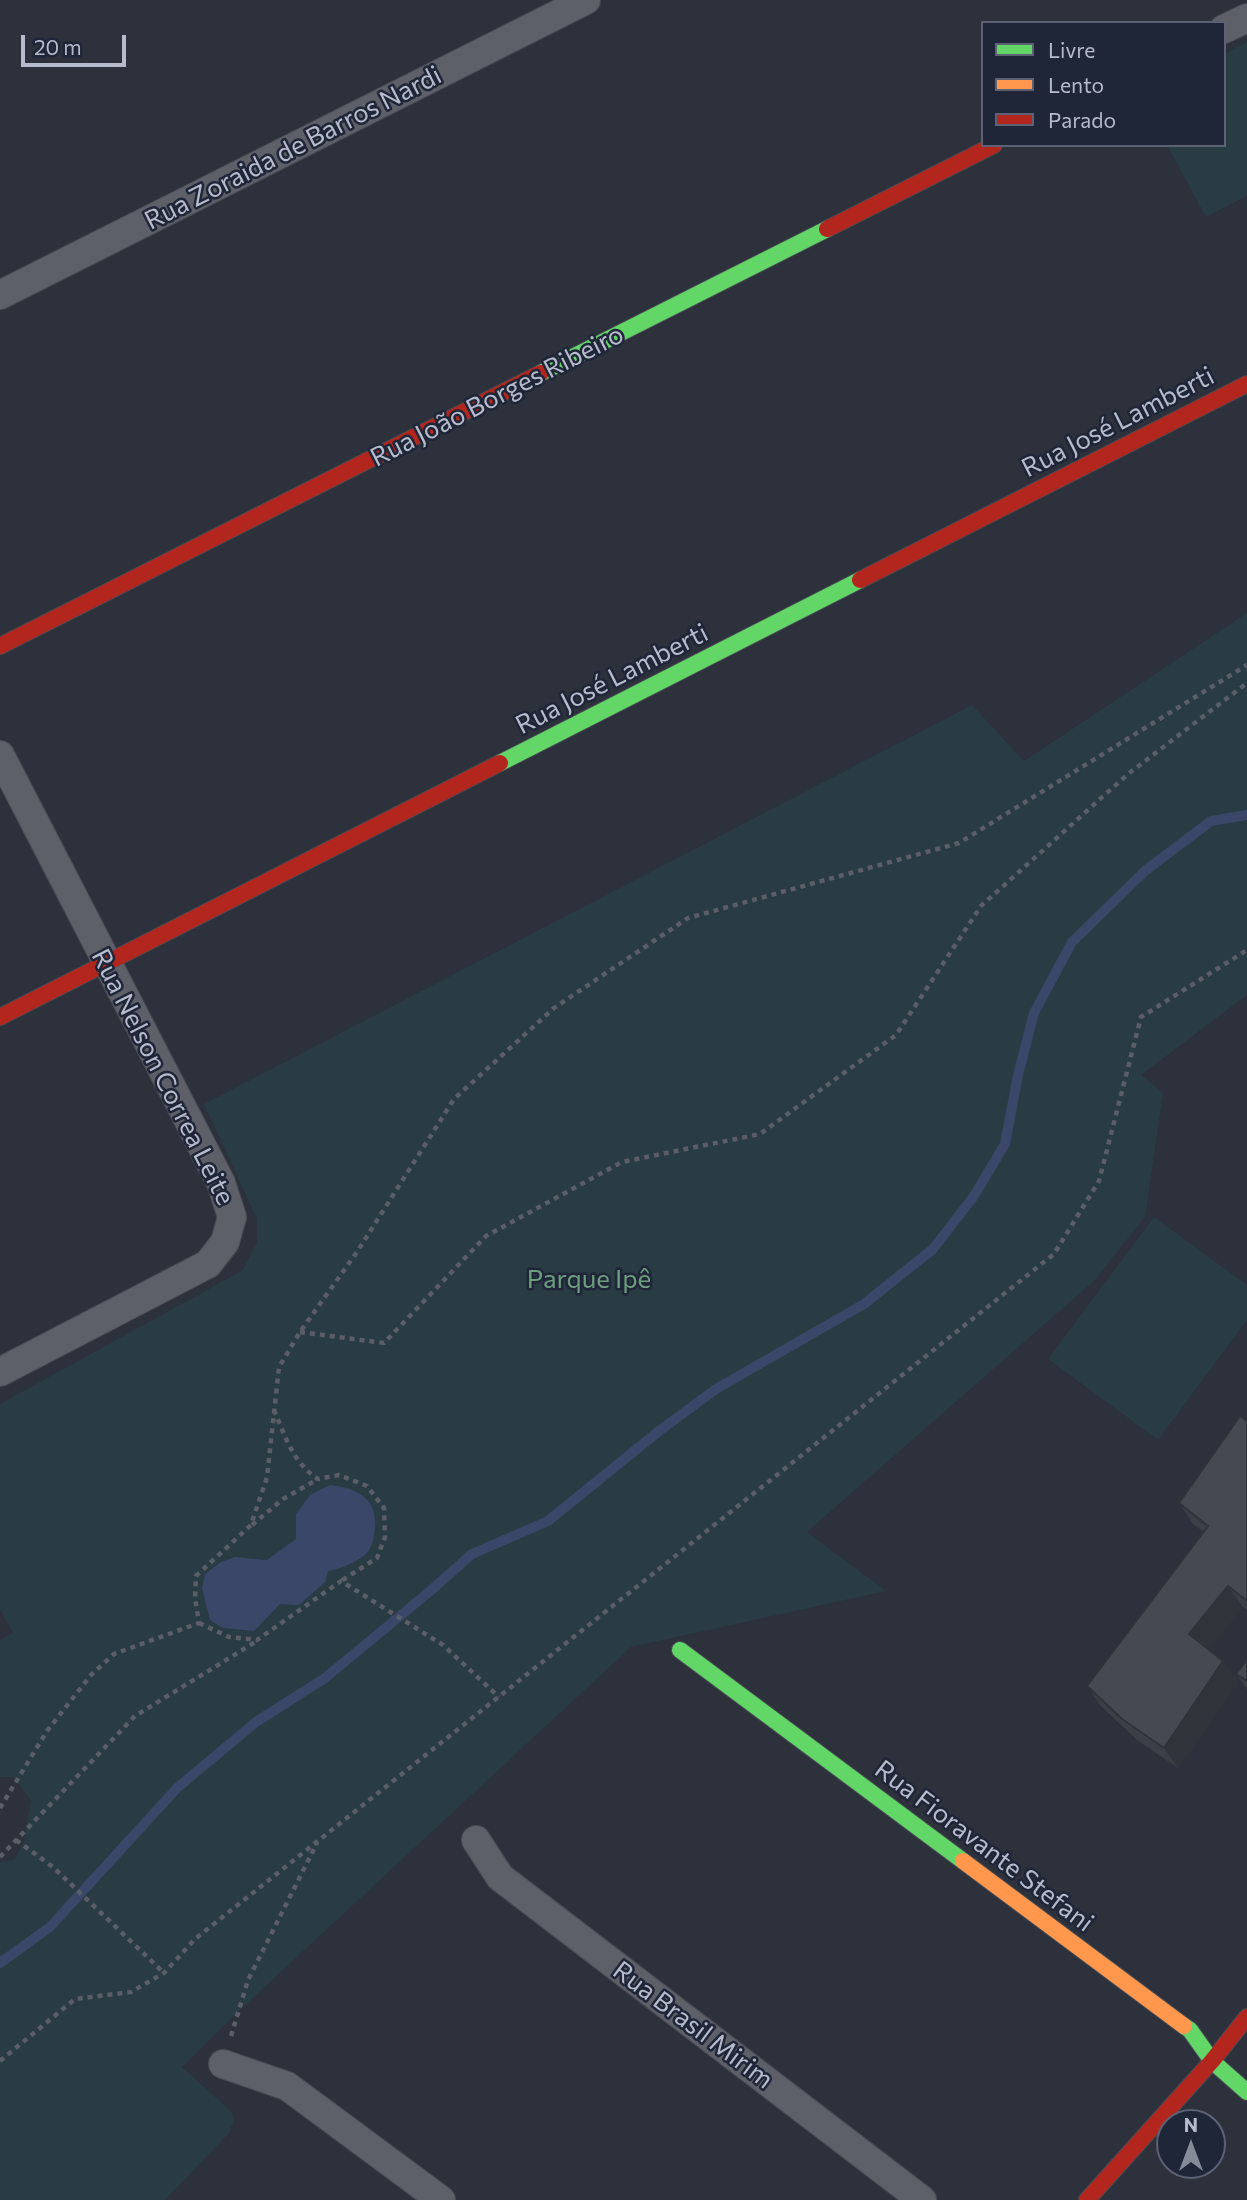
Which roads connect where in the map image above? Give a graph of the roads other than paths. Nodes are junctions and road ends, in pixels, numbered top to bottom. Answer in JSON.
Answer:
{"nodes":[{"id":1,"x":586,"y":0,"type":"edge"},
{"id":2,"x":1247,"y":18,"type":"edge"},
{"id":3,"x":1226,"y":28,"type":"edge"},
{"id":4,"x":990,"y":147,"type":"edge"},
{"id":5,"x":0,"y":295,"type":"edge"},
{"id":6,"x":1247,"y":384,"type":"edge"},
{"id":7,"x":0,"y":646,"type":"edge"},
{"id":8,"x":0,"y":755,"type":"edge"},
{"id":9,"x":106,"y":963,"type":"junction"},
{"id":10,"x":0,"y":1017,"type":"edge"},
{"id":11,"x":0,"y":1372,"type":"edge"},
{"id":12,"x":680,"y":1650,"type":"dead end"},
{"id":13,"x":476,"y":1840,"type":"dead end"},
{"id":14,"x":1247,"y":2017,"type":"edge"},
{"id":15,"x":1212,"y":2062,"type":"junction"},
{"id":16,"x":223,"y":2064,"type":"road end"},
{"id":17,"x":1247,"y":2092,"type":"edge"},
{"id":18,"x":441,"y":2200,"type":"edge"},
{"id":19,"x":922,"y":2200,"type":"edge"},
{"id":20,"x":1087,"y":2200,"type":"edge"}],
"edges":[{"from":1,"to":5,"type":"street","name":"Rua Zoraida de Barros Nardi"},
{"from":2,"to":3,"type":"street"},
{"from":4,"to":7,"type":"street","name":"Rua João Borges Ribeiro"},
{"from":6,"to":9,"type":"street","name":"Rua José Lamberti"},
{"from":8,"to":9,"type":"street","name":"Rua Nelson Correa Leite"},
{"from":9,"to":10,"type":"street","name":"Rua José Lamberti"},
{"from":9,"to":11,"type":"street","name":"Rua Nelson Correa Leite"},
{"from":12,"to":15,"type":"street","name":"Rua Fioravante Stefani"},
{"from":13,"to":19,"type":"street","name":"Rua Brasil Mirim"},
{"from":14,"to":15,"type":"street"},
{"from":15,"to":17,"type":"street","name":"Rua Fioravante Stefani"},
{"from":15,"to":20,"type":"street"},
{"from":16,"to":18,"type":"street"}]}
